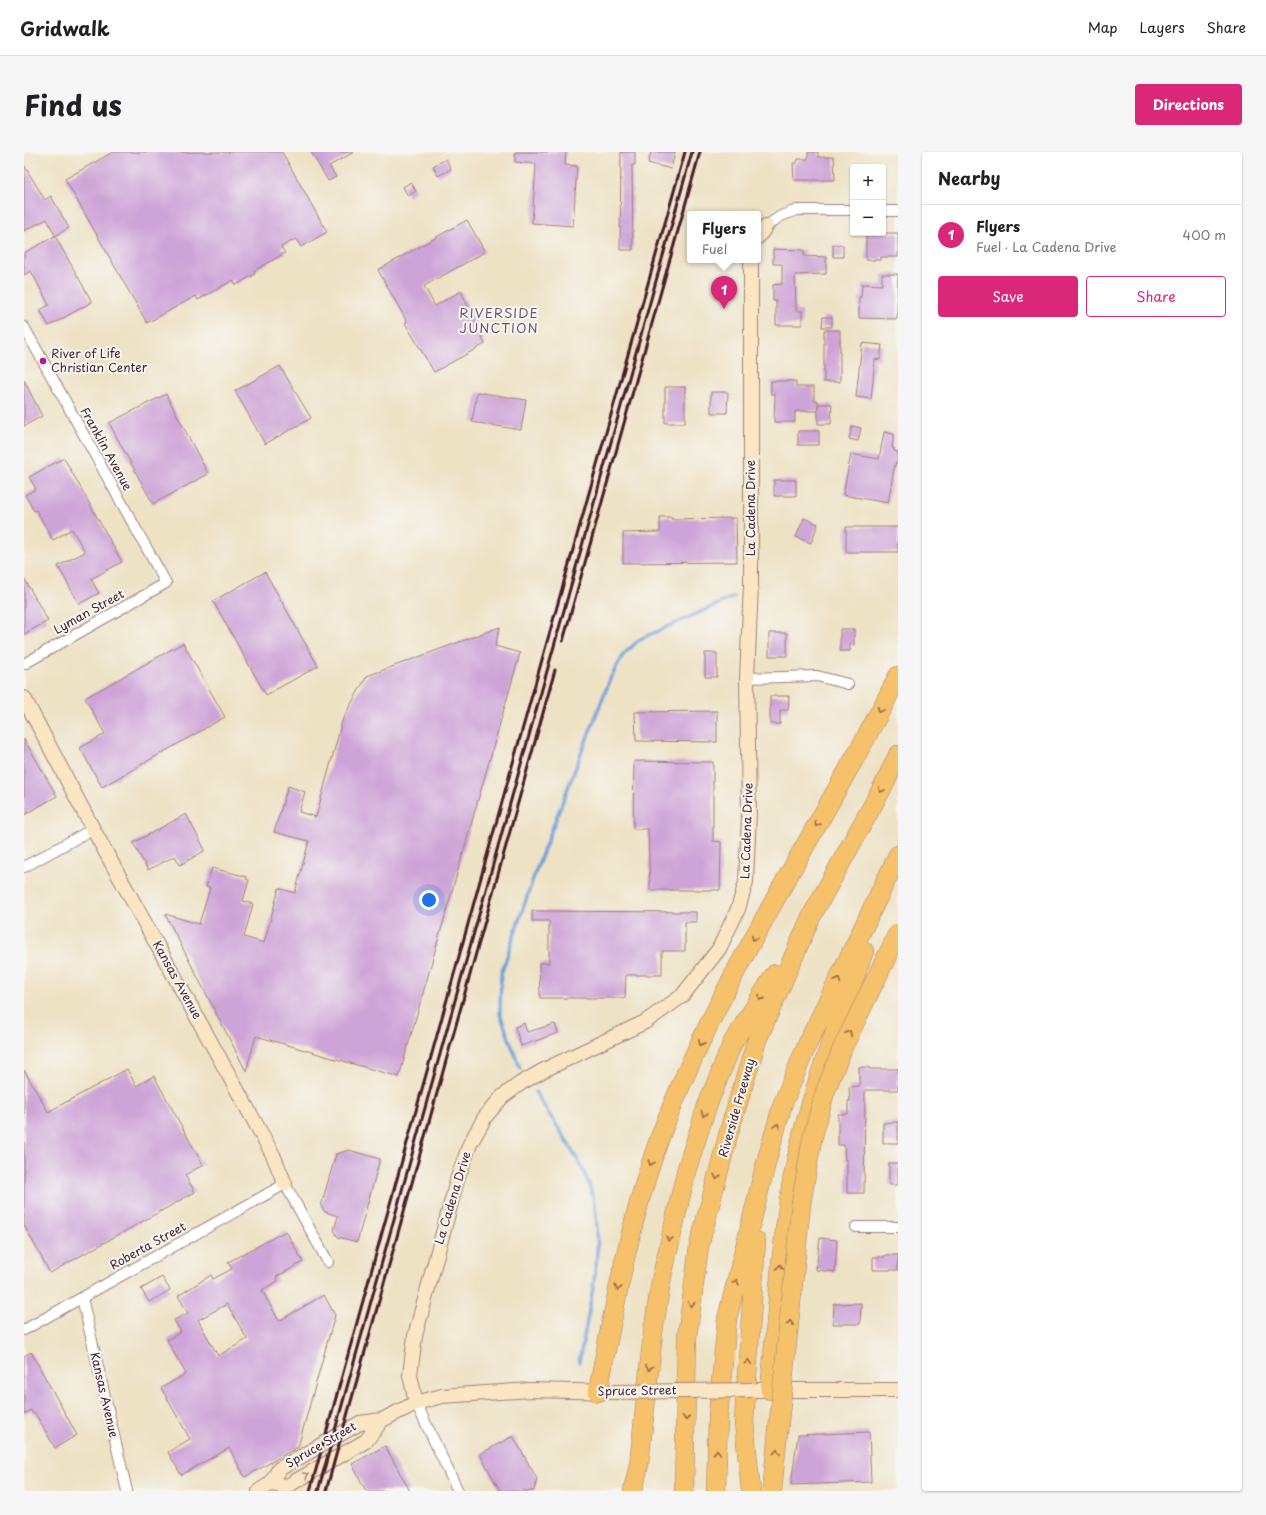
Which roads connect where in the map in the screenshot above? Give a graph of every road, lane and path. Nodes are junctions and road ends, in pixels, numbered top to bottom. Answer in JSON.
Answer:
{"nodes":[{"id":1,"x":850,"y":210,"type":"edge"},
{"id":2,"x":886,"y":211,"type":"edge"},
{"id":3,"x":898,"y":211,"type":"edge"},
{"id":4,"x":762,"y":232,"type":"edge"},
{"id":5,"x":751,"y":263,"type":"edge"},
{"id":6,"x":24,"y":327,"type":"edge"},
{"id":7,"x":166,"y":583,"type":"joint"},
{"id":8,"x":24,"y":664,"type":"edge"},
{"id":9,"x":898,"y":676,"type":"edge"},
{"id":10,"x":747,"y":678,"type":"junction"},
{"id":11,"x":848,"y":684,"type":"dead end"},
{"id":12,"x":24,"y":698,"type":"edge"},
{"id":13,"x":898,"y":755,"type":"edge"},
{"id":14,"x":94,"y":829,"type":"junction"},
{"id":15,"x":897,"y":857,"type":"edge"},
{"id":16,"x":24,"y":867,"type":"edge"},
{"id":17,"x":811,"y":917,"type":"junction"},
{"id":18,"x":898,"y":933,"type":"edge"},
{"id":19,"x":766,"y":1163,"type":"junction"},
{"id":20,"x":285,"y":1184,"type":"junction"},
{"id":21,"x":856,"y":1227,"type":"dead end"},
{"id":22,"x":898,"y":1227,"type":"edge"},
{"id":23,"x":328,"y":1262,"type":"dead end"},
{"id":24,"x":82,"y":1298,"type":"junction"},
{"id":25,"x":24,"y":1330,"type":"edge"},
{"id":26,"x":761,"y":1390,"type":"junction"},
{"id":27,"x":898,"y":1390,"type":"edge"},
{"id":28,"x":607,"y":1392,"type":"junction"},
{"id":29,"x":416,"y":1403,"type":"junction"},
{"id":30,"x":382,"y":1420,"type":"junction"},
{"id":31,"x":264,"y":1488,"type":"edge"},
{"id":32,"x":127,"y":1491,"type":"edge"},
{"id":33,"x":458,"y":1491,"type":"edge"},
{"id":34,"x":633,"y":1491,"type":"edge"},
{"id":35,"x":684,"y":1491,"type":"edge"},
{"id":36,"x":716,"y":1491,"type":"edge"},
{"id":37,"x":751,"y":1491,"type":"edge"},
{"id":38,"x":772,"y":1491,"type":"edge"}],
"edges":[{"from":1,"to":4,"type":"street"},
{"from":2,"to":3,"type":"street"},
{"from":5,"to":10,"type":"street","name":"La Cadena Drive"},
{"from":6,"to":7,"type":"street","name":"Franklin Avenue"},
{"from":7,"to":8,"type":"street","name":"Lyman Street"},
{"from":9,"to":28,"type":"highway","one_way":true},
{"from":10,"to":11,"type":"street"},
{"from":10,"to":29,"type":"street","name":"La Cadena Drive"},
{"from":12,"to":14,"type":"street","name":"Kansas Avenue"},
{"from":13,"to":17,"type":"highway","name":"Riverside Freeway","one_way":true},
{"from":14,"to":16,"type":"street"},
{"from":14,"to":20,"type":"street","name":"Kansas Avenue"},
{"from":19,"to":15,"type":"highway","one_way":true},
{"from":26,"to":15,"type":"highway","one_way":true},
{"from":17,"to":34,"type":"highway","one_way":true},
{"from":17,"to":35,"type":"highway","name":"Riverside Freeway","one_way":true},
{"from":38,"to":18,"type":"highway","one_way":true,"bridge":true},
{"from":36,"to":19,"type":"highway","one_way":true},
{"from":37,"to":19,"type":"highway","one_way":true},
{"from":20,"to":23,"type":"street","name":"Kansas Avenue"},
{"from":20,"to":24,"type":"street","name":"Roberta Street"},
{"from":21,"to":22,"type":"street"},
{"from":24,"to":25,"type":"street","name":"Roberta Street"},
{"from":24,"to":32,"type":"street","name":"Kansas Avenue"},
{"from":26,"to":27,"type":"street","name":"Spruce Street"},
{"from":26,"to":28,"type":"street","name":"Spruce Street","bridge":true},
{"from":28,"to":29,"type":"street","name":"Spruce Street"},
{"from":29,"to":30,"type":"street","name":"Spruce Street"},
{"from":29,"to":33,"type":"street"},
{"from":30,"to":31,"type":"street","name":"Spruce Street"},
{"from":31,"to":30,"type":"street","name":"Spruce Street","one_way":true}]}
